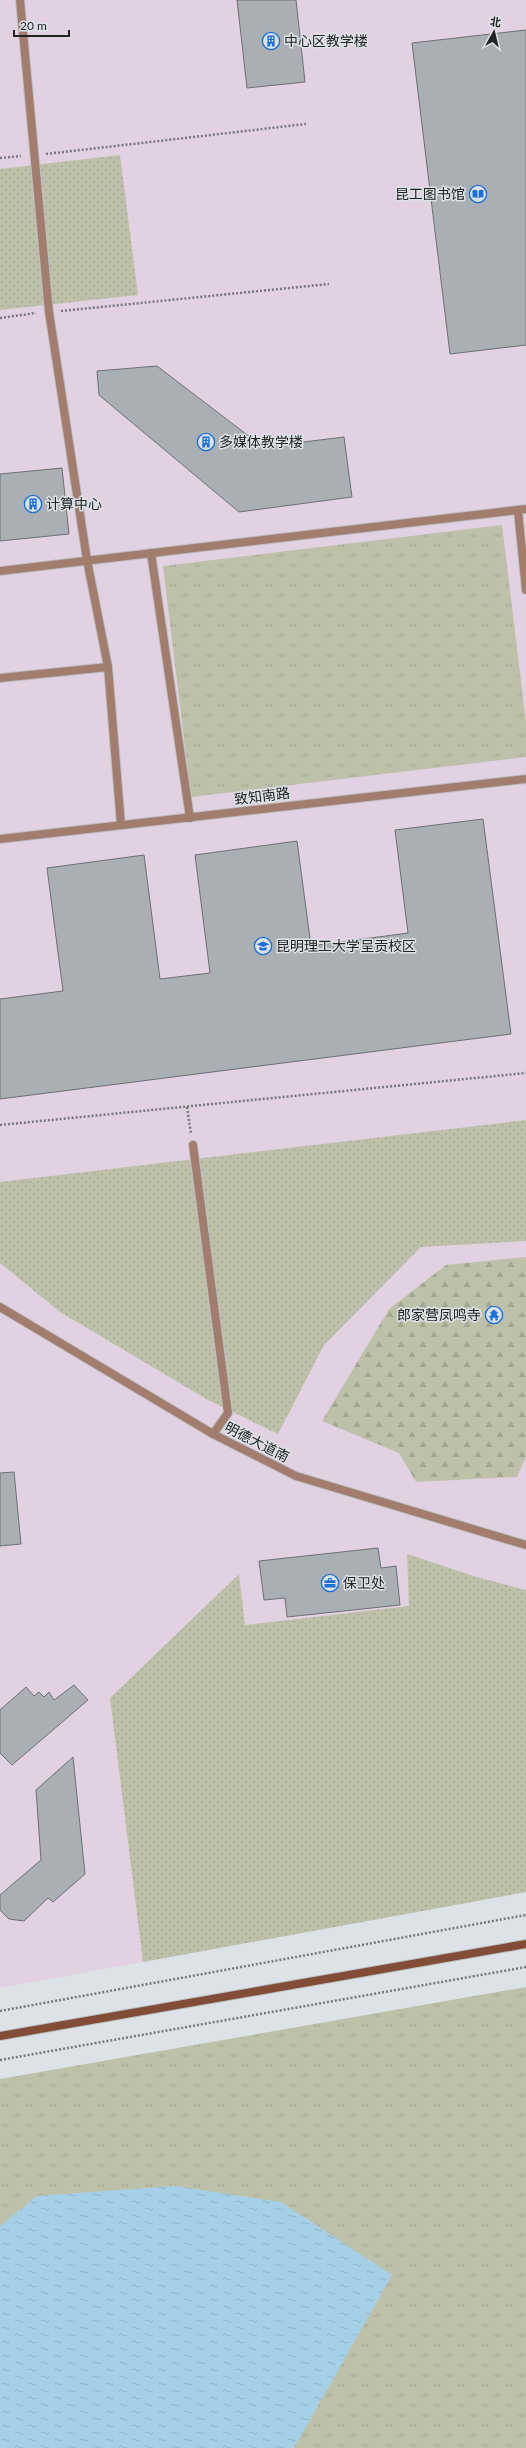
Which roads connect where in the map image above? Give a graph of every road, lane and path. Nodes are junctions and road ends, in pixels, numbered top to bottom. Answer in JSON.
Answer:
{"nodes":[{"id":1,"x":20,"y":0,"type":"edge"},
{"id":2,"x":306,"y":124,"type":"dead end"},
{"id":3,"x":35,"y":155,"type":"junction"},
{"id":4,"x":0,"y":158,"type":"edge"},
{"id":5,"x":329,"y":284,"type":"dead end"},
{"id":6,"x":49,"y":312,"type":"junction"},
{"id":7,"x":0,"y":318,"type":"edge"},
{"id":8,"x":522,"y":510,"type":"edge"},
{"id":9,"x":151,"y":553,"type":"junction"},
{"id":10,"x":87,"y":560,"type":"junction"},
{"id":11,"x":0,"y":571,"type":"edge"},
{"id":12,"x":526,"y":590,"type":"edge"},
{"id":13,"x":108,"y":667,"type":"junction"},
{"id":14,"x":0,"y":678,"type":"edge"},
{"id":15,"x":526,"y":779,"type":"edge"},
{"id":16,"x":190,"y":818,"type":"junction"},
{"id":17,"x":121,"y":825,"type":"junction"},
{"id":18,"x":0,"y":839,"type":"edge"},
{"id":19,"x":526,"y":1072,"type":"edge"},
{"id":20,"x":187,"y":1107,"type":"junction"},
{"id":21,"x":0,"y":1125,"type":"edge"},
{"id":22,"x":193,"y":1145,"type":"joint"},
{"id":23,"x":0,"y":1307,"type":"edge"},
{"id":24,"x":213,"y":1434,"type":"junction"},
{"id":25,"x":526,"y":1545,"type":"edge"},
{"id":26,"x":526,"y":1915,"type":"edge"},
{"id":27,"x":526,"y":1944,"type":"edge"},
{"id":28,"x":526,"y":1967,"type":"edge"},
{"id":29,"x":0,"y":2010,"type":"edge"},
{"id":30,"x":0,"y":2036,"type":"edge"},
{"id":31,"x":0,"y":2060,"type":"edge"}],
"edges":[{"from":1,"to":3,"type":"street"},
{"from":2,"to":3,"type":"path"},
{"from":3,"to":4,"type":"path"},
{"from":3,"to":6,"type":"street"},
{"from":5,"to":6,"type":"path"},
{"from":6,"to":7,"type":"path"},
{"from":6,"to":10,"type":"street"},
{"from":8,"to":9,"type":"street"},
{"from":8,"to":12,"type":"street"},
{"from":9,"to":10,"type":"street"},
{"from":9,"to":16,"type":"street"},
{"from":10,"to":11,"type":"street"},
{"from":10,"to":13,"type":"street"},
{"from":13,"to":14,"type":"street"},
{"from":13,"to":17,"type":"street"},
{"from":15,"to":16,"type":"street","name":"致知南路"},
{"from":16,"to":17,"type":"street","name":"致知南路"},
{"from":17,"to":18,"type":"street","name":"致知南路"},
{"from":19,"to":20,"type":"path"},
{"from":20,"to":21,"type":"path"},
{"from":20,"to":22,"type":"path"},
{"from":22,"to":24,"type":"street"},
{"from":23,"to":24,"type":"street","name":"明德大道南"},
{"from":24,"to":25,"type":"street","name":"明德大道南"},
{"from":26,"to":29,"type":"path"},
{"from":27,"to":30,"type":"street"},
{"from":28,"to":31,"type":"path"}]}
